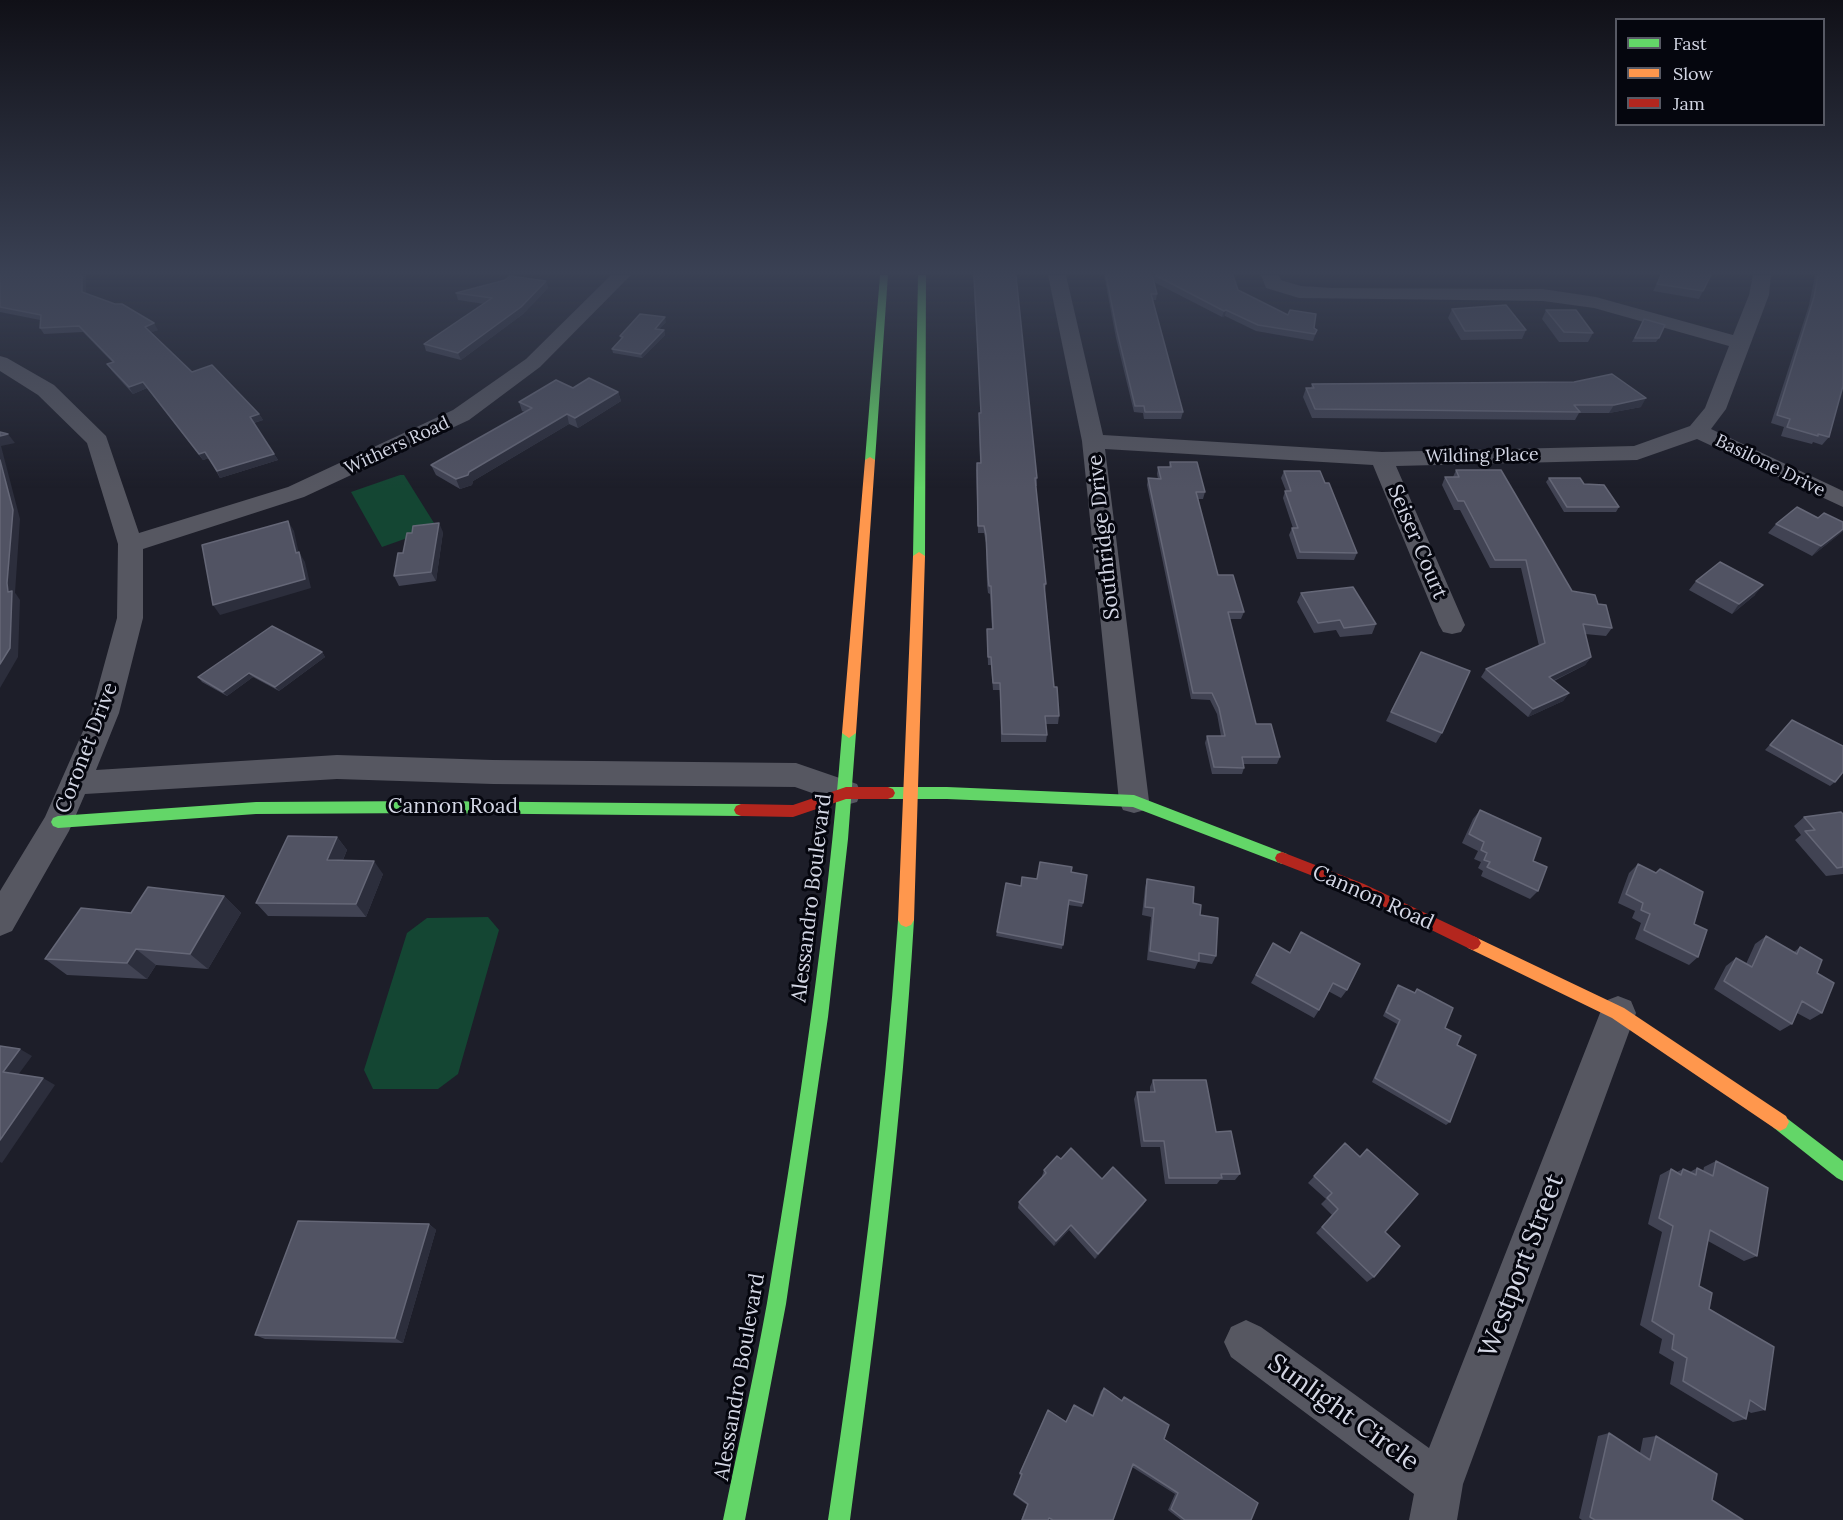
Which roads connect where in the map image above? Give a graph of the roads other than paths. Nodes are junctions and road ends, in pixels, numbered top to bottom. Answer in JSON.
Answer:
{"nodes":[{"id":1,"x":550,"y":346,"type":"edge"},
{"id":2,"x":879,"y":346,"type":"edge"},
{"id":3,"x":921,"y":346,"type":"edge"},
{"id":4,"x":1072,"y":346,"type":"edge"},
{"id":5,"x":1738,"y":346,"type":"edge"},
{"id":6,"x":0,"y":362,"type":"edge"},
{"id":7,"x":1698,"y":431,"type":"junction"},
{"id":8,"x":1093,"y":441,"type":"junction"},
{"id":9,"x":1382,"y":459,"type":"junction"},
{"id":10,"x":1843,"y":500,"type":"edge"},
{"id":11,"x":130,"y":544,"type":"junction"},
{"id":12,"x":1452,"y":625,"type":"dead end"},
{"id":13,"x":75,"y":783,"type":"junction"},
{"id":14,"x":846,"y":793,"type":"junction"},
{"id":15,"x":912,"y":793,"type":"junction"},
{"id":16,"x":1134,"y":801,"type":"junction"},
{"id":17,"x":58,"y":822,"type":"junction"},
{"id":18,"x":0,"y":921,"type":"edge"},
{"id":19,"x":1618,"y":1013,"type":"junction"},
{"id":20,"x":1843,"y":1172,"type":"edge"},
{"id":21,"x":1246,"y":1342,"type":"dead end"},
{"id":22,"x":1436,"y":1502,"type":"edge"},
{"id":23,"x":735,"y":1520,"type":"edge"},
{"id":24,"x":839,"y":1520,"type":"edge"}],
"edges":[{"from":1,"to":11,"type":"street","name":"Withers Road"},
{"from":2,"to":14,"type":"main road","name":"Alessandro Boulevard"},
{"from":3,"to":15,"type":"main road"},
{"from":4,"to":8,"type":"street","name":"Southridge Drive"},
{"from":5,"to":7,"type":"street"},
{"from":6,"to":11,"type":"street","name":"Coronet Drive"},
{"from":7,"to":9,"type":"street","name":"Wilding Place"},
{"from":7,"to":10,"type":"street","name":"Basilone Drive"},
{"from":8,"to":9,"type":"street","name":"Wilding Place"},
{"from":8,"to":16,"type":"street","name":"Southridge Drive"},
{"from":9,"to":12,"type":"street","name":"Seiser Court"},
{"from":11,"to":13,"type":"street","name":"Coronet Drive"},
{"from":13,"to":14,"type":"street","name":"Cannon Road"},
{"from":13,"to":17,"type":"street","name":"Coronet Drive"},
{"from":14,"to":15,"type":"main road","name":"Cannon Road"},
{"from":14,"to":17,"type":"main road","name":"Cannon Road"},
{"from":14,"to":23,"type":"main road","name":"Alessandro Boulevard"},
{"from":15,"to":16,"type":"main road","name":"Cannon Road"},
{"from":15,"to":24,"type":"main road"},
{"from":16,"to":19,"type":"main road","name":"Cannon Road"},
{"from":17,"to":18,"type":"street","name":"Coronet Drive"},
{"from":19,"to":20,"type":"main road","name":"Cannon Road"},
{"from":19,"to":22,"type":"street","name":"Westport Street"},
{"from":21,"to":22,"type":"street","name":"Sunlight Circle"}]}
